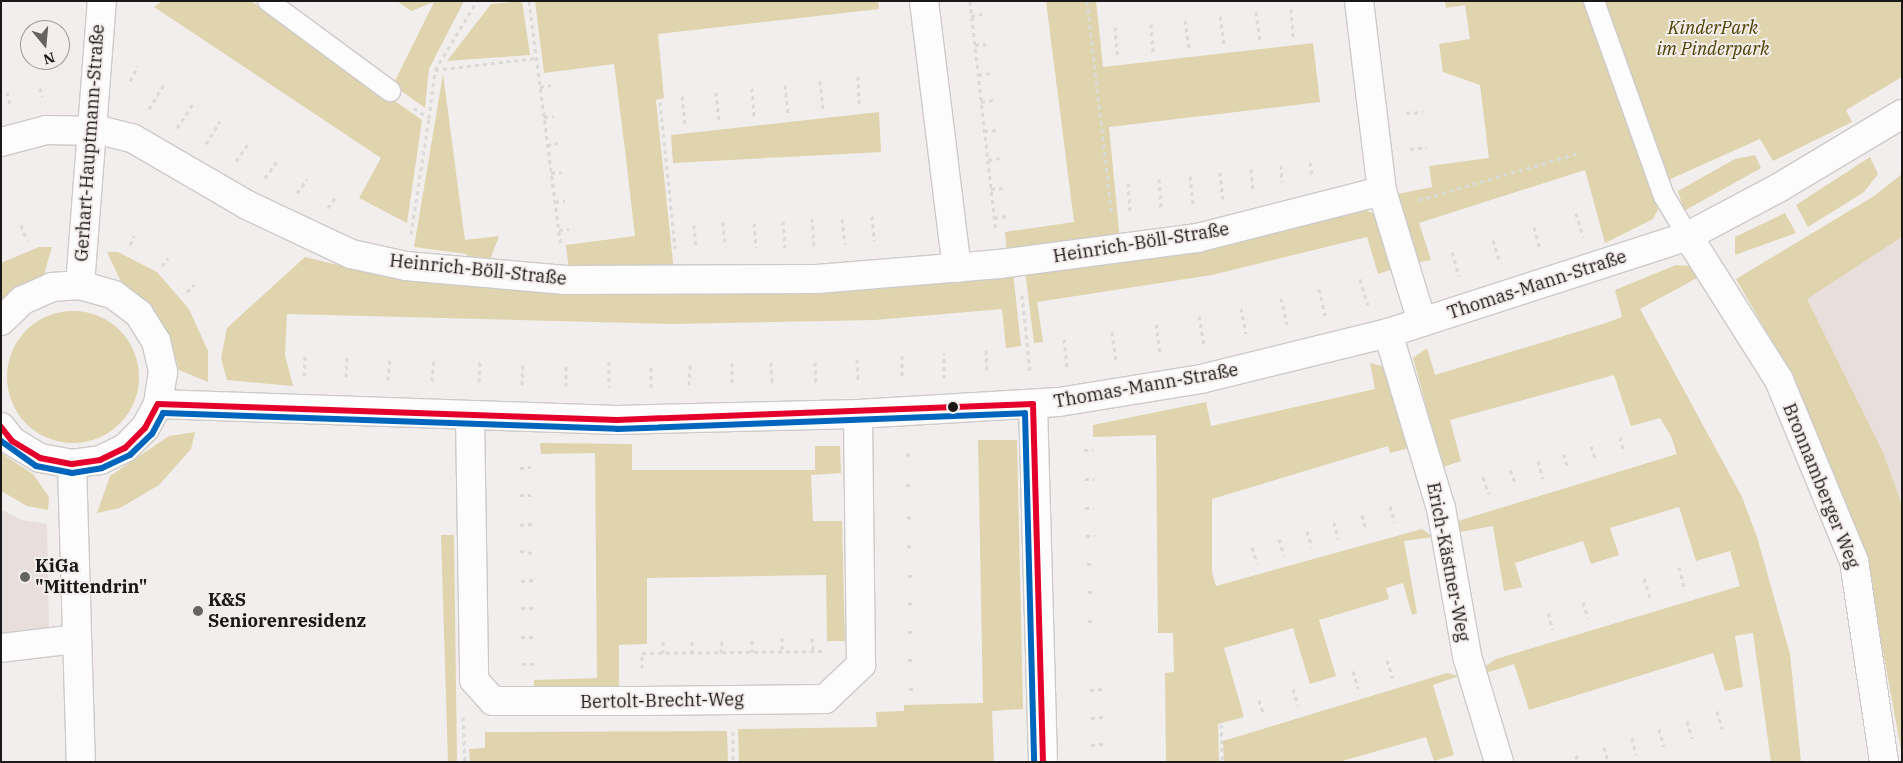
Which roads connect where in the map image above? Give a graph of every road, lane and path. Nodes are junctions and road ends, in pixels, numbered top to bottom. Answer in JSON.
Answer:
{"nodes":[{"id":1,"x":102,"y":1,"type":"edge"},
{"id":2,"x":268,"y":1,"type":"edge"},
{"id":3,"x":477,"y":1,"type":"edge"},
{"id":4,"x":529,"y":1,"type":"edge"},
{"id":5,"x":924,"y":1,"type":"edge"},
{"id":6,"x":970,"y":1,"type":"edge"},
{"id":7,"x":1087,"y":1,"type":"edge"},
{"id":8,"x":1359,"y":1,"type":"edge"},
{"id":9,"x":1594,"y":1,"type":"edge"},
{"id":10,"x":1290,"y":9,"type":"dead end"},
{"id":11,"x":1256,"y":12,"type":"dead end"},
{"id":12,"x":982,"y":14,"type":"dead end"},
{"id":13,"x":971,"y":16,"type":"junction"},
{"id":14,"x":1220,"y":16,"type":"dead end"},
{"id":15,"x":1185,"y":20,"type":"dead end"},
{"id":16,"x":1151,"y":24,"type":"dead end"},
{"id":17,"x":1115,"y":27,"type":"dead end"},
{"id":18,"x":1293,"y":38,"type":"dead end"},
{"id":19,"x":1260,"y":42,"type":"dead end"},
{"id":20,"x":986,"y":44,"type":"dead end"},
{"id":21,"x":974,"y":45,"type":"junction"},
{"id":22,"x":1224,"y":46,"type":"dead end"},
{"id":23,"x":1189,"y":50,"type":"dead end"},
{"id":24,"x":1153,"y":55,"type":"dead end"},
{"id":25,"x":536,"y":58,"type":"junction"},
{"id":26,"x":1118,"y":59,"type":"dead end"},
{"id":27,"x":436,"y":70,"type":"junction"},
{"id":28,"x":990,"y":73,"type":"dead end"},
{"id":29,"x":978,"y":75,"type":"junction"},
{"id":30,"x":858,"y":76,"type":"dead end"},
{"id":31,"x":820,"y":81,"type":"dead end"},
{"id":32,"x":785,"y":84,"type":"dead end"},
{"id":33,"x":551,"y":85,"type":"dead end"},
{"id":34,"x":540,"y":87,"type":"junction"},
{"id":35,"x":752,"y":88,"type":"dead end"},
{"id":36,"x":390,"y":91,"type":"joint"},
{"id":37,"x":716,"y":92,"type":"dead end"},
{"id":38,"x":682,"y":96,"type":"dead end"},
{"id":39,"x":993,"y":100,"type":"dead end"},
{"id":40,"x":660,"y":102,"type":"dead end"},
{"id":41,"x":981,"y":102,"type":"junction"},
{"id":42,"x":859,"y":105,"type":"dead end"},
{"id":43,"x":822,"y":109,"type":"dead end"},
{"id":44,"x":788,"y":113,"type":"dead end"},
{"id":45,"x":1902,"y":114,"type":"edge"},
{"id":46,"x":554,"y":116,"type":"dead end"},
{"id":47,"x":544,"y":117,"type":"junction"},
{"id":48,"x":754,"y":117,"type":"dead end"},
{"id":49,"x":429,"y":118,"type":"junction"},
{"id":50,"x":719,"y":121,"type":"dead end"},
{"id":51,"x":685,"y":125,"type":"dead end"},
{"id":52,"x":90,"y":130,"type":"junction"},
{"id":53,"x":997,"y":130,"type":"dead end"},
{"id":54,"x":984,"y":132,"type":"junction"},
{"id":55,"x":1,"y":142,"type":"edge"},
{"id":56,"x":558,"y":143,"type":"dead end"},
{"id":57,"x":547,"y":145,"type":"junction"},
{"id":58,"x":1579,"y":153,"type":"dead end"},
{"id":59,"x":1000,"y":158,"type":"dead end"},
{"id":60,"x":988,"y":160,"type":"junction"},
{"id":61,"x":562,"y":172,"type":"dead end"},
{"id":62,"x":551,"y":173,"type":"junction"},
{"id":63,"x":1004,"y":188,"type":"dead end"},
{"id":64,"x":991,"y":189,"type":"junction"},
{"id":65,"x":1384,"y":200,"type":"junction"},
{"id":66,"x":565,"y":201,"type":"dead end"},
{"id":67,"x":555,"y":202,"type":"junction"},
{"id":68,"x":1008,"y":216,"type":"dead end"},
{"id":69,"x":994,"y":218,"type":"junction"},
{"id":70,"x":21,"y":225,"type":"dead end"},
{"id":71,"x":1534,"y":227,"type":"dead end"},
{"id":72,"x":569,"y":229,"type":"dead end"},
{"id":73,"x":559,"y":230,"type":"junction"},
{"id":74,"x":134,"y":236,"type":"dead end"},
{"id":75,"x":1688,"y":236,"type":"junction"},
{"id":76,"x":1494,"y":240,"type":"dead end"},
{"id":77,"x":26,"y":241,"type":"dead end"},
{"id":78,"x":130,"y":245,"type":"dead end"},
{"id":79,"x":1116,"y":249,"type":"junction"},
{"id":80,"x":1452,"y":252,"type":"dead end"},
{"id":81,"x":168,"y":258,"type":"dead end"},
{"id":82,"x":1543,"y":258,"type":"dead end"},
{"id":83,"x":1009,"y":263,"type":"junction"},
{"id":84,"x":162,"y":266,"type":"dead end"},
{"id":85,"x":406,"y":266,"type":"junction"},
{"id":86,"x":957,"y":268,"type":"junction"},
{"id":87,"x":1502,"y":270,"type":"dead end"},
{"id":88,"x":1360,"y":279,"type":"dead end"},
{"id":89,"x":565,"y":280,"type":"junction"},
{"id":90,"x":678,"y":281,"type":"junction"},
{"id":91,"x":1461,"y":283,"type":"dead end"},
{"id":92,"x":80,"y":285,"type":"junction"},
{"id":93,"x":194,"y":286,"type":"dead end"},
{"id":94,"x":1319,"y":289,"type":"dead end"},
{"id":95,"x":187,"y":292,"type":"dead end"},
{"id":96,"x":1281,"y":298,"type":"dead end"},
{"id":97,"x":1241,"y":308,"type":"dead end"},
{"id":98,"x":1370,"y":312,"type":"dead end"},
{"id":99,"x":1199,"y":316,"type":"dead end"},
{"id":100,"x":1,"y":321,"type":"edge"},
{"id":101,"x":1326,"y":322,"type":"dead end"},
{"id":102,"x":1422,"y":322,"type":"junction"},
{"id":103,"x":1156,"y":324,"type":"dead end"},
{"id":104,"x":1289,"y":331,"type":"dead end"},
{"id":105,"x":1112,"y":332,"type":"dead end"},
{"id":106,"x":1388,"y":333,"type":"junction"},
{"id":107,"x":1064,"y":338,"type":"dead end"},
{"id":108,"x":1247,"y":341,"type":"dead end"},
{"id":109,"x":986,"y":350,"type":"dead end"},
{"id":110,"x":1205,"y":351,"type":"dead end"},
{"id":111,"x":944,"y":353,"type":"dead end"},
{"id":112,"x":305,"y":356,"type":"dead end"},
{"id":113,"x":902,"y":356,"type":"dead end"},
{"id":114,"x":1161,"y":358,"type":"dead end"},
{"id":115,"x":480,"y":360,"type":"dead end"},
{"id":116,"x":857,"y":360,"type":"dead end"},
{"id":117,"x":523,"y":361,"type":"dead end"},
{"id":118,"x":566,"y":362,"type":"dead end"},
{"id":119,"x":609,"y":362,"type":"dead end"},
{"id":120,"x":771,"y":362,"type":"dead end"},
{"id":121,"x":815,"y":362,"type":"dead end"},
{"id":122,"x":651,"y":363,"type":"dead end"},
{"id":123,"x":690,"y":363,"type":"dead end"},
{"id":124,"x":732,"y":363,"type":"dead end"},
{"id":125,"x":1116,"y":365,"type":"dead end"},
{"id":126,"x":1067,"y":372,"type":"dead end"},
{"id":127,"x":1030,"y":374,"type":"dead end"},
{"id":128,"x":987,"y":377,"type":"dead end"},
{"id":129,"x":303,"y":382,"type":"dead end"},
{"id":130,"x":902,"y":382,"type":"dead end"},
{"id":131,"x":858,"y":384,"type":"dead end"},
{"id":132,"x":816,"y":386,"type":"dead end"},
{"id":133,"x":772,"y":388,"type":"dead end"},
{"id":134,"x":944,"y":388,"type":"dead end"},
{"id":135,"x":478,"y":389,"type":"dead end"},
{"id":136,"x":732,"y":389,"type":"dead end"},
{"id":137,"x":522,"y":390,"type":"dead end"},
{"id":138,"x":651,"y":390,"type":"dead end"},
{"id":139,"x":689,"y":390,"type":"dead end"},
{"id":140,"x":566,"y":391,"type":"dead end"},
{"id":141,"x":609,"y":391,"type":"dead end"},
{"id":142,"x":158,"y":404,"type":"junction"},
{"id":143,"x":1033,"y":404,"type":"junction"},
{"id":144,"x":858,"y":414,"type":"junction"},
{"id":145,"x":470,"y":415,"type":"junction"},
{"id":146,"x":1,"y":427,"type":"edge"},
{"id":147,"x":1620,"y":437,"type":"dead end"},
{"id":148,"x":1591,"y":446,"type":"dead end"},
{"id":149,"x":1084,"y":450,"type":"dead end"},
{"id":150,"x":1093,"y":450,"type":"dead end"},
{"id":151,"x":1624,"y":453,"type":"dead end"},
{"id":152,"x":911,"y":454,"type":"dead end"},
{"id":153,"x":1564,"y":454,"type":"dead end"},
{"id":154,"x":906,"y":455,"type":"dead end"},
{"id":155,"x":1538,"y":461,"type":"dead end"},
{"id":156,"x":1596,"y":462,"type":"dead end"},
{"id":157,"x":72,"y":464,"type":"junction"},
{"id":158,"x":531,"y":467,"type":"dead end"},
{"id":159,"x":520,"y":468,"type":"dead end"},
{"id":160,"x":1510,"y":470,"type":"dead end"},
{"id":161,"x":1568,"y":470,"type":"dead end"},
{"id":162,"x":1484,"y":477,"type":"dead end"},
{"id":163,"x":1543,"y":478,"type":"dead end"},
{"id":164,"x":1085,"y":479,"type":"dead end"},
{"id":165,"x":1094,"y":479,"type":"dead end"},
{"id":166,"x":906,"y":485,"type":"dead end"},
{"id":167,"x":911,"y":485,"type":"dead end"},
{"id":168,"x":1516,"y":485,"type":"dead end"},
{"id":169,"x":1489,"y":494,"type":"dead end"},
{"id":170,"x":520,"y":495,"type":"dead end"},
{"id":171,"x":532,"y":495,"type":"dead end"},
{"id":172,"x":1390,"y":506,"type":"dead end"},
{"id":173,"x":1085,"y":508,"type":"dead end"},
{"id":174,"x":1094,"y":508,"type":"dead end"},
{"id":175,"x":1362,"y":515,"type":"dead end"},
{"id":176,"x":907,"y":517,"type":"dead end"},
{"id":177,"x":912,"y":518,"type":"dead end"},
{"id":178,"x":1334,"y":522,"type":"dead end"},
{"id":179,"x":1395,"y":522,"type":"dead end"},
{"id":180,"x":520,"y":524,"type":"dead end"},
{"id":181,"x":532,"y":524,"type":"dead end"},
{"id":182,"x":1366,"y":530,"type":"dead end"},
{"id":183,"x":1307,"y":531,"type":"dead end"},
{"id":184,"x":1086,"y":536,"type":"dead end"},
{"id":185,"x":1095,"y":536,"type":"dead end"},
{"id":186,"x":1279,"y":538,"type":"dead end"},
{"id":187,"x":1338,"y":539,"type":"dead end"},
{"id":188,"x":907,"y":546,"type":"dead end"},
{"id":189,"x":913,"y":547,"type":"dead end"},
{"id":190,"x":1252,"y":547,"type":"dead end"},
{"id":191,"x":1312,"y":547,"type":"dead end"},
{"id":192,"x":520,"y":551,"type":"dead end"},
{"id":193,"x":532,"y":553,"type":"dead end"},
{"id":194,"x":1284,"y":555,"type":"dead end"},
{"id":195,"x":1257,"y":563,"type":"dead end"},
{"id":196,"x":1087,"y":564,"type":"dead end"},
{"id":197,"x":1095,"y":564,"type":"dead end"},
{"id":198,"x":1679,"y":567,"type":"dead end"},
{"id":199,"x":908,"y":576,"type":"dead end"},
{"id":200,"x":914,"y":576,"type":"dead end"},
{"id":201,"x":1644,"y":578,"type":"dead end"},
{"id":202,"x":533,"y":580,"type":"dead end"},
{"id":203,"x":521,"y":582,"type":"dead end"},
{"id":204,"x":1684,"y":587,"type":"dead end"},
{"id":205,"x":1088,"y":592,"type":"dead end"},
{"id":206,"x":1096,"y":592,"type":"dead end"},
{"id":207,"x":1650,"y":598,"type":"dead end"},
{"id":208,"x":1583,"y":602,"type":"dead end"},
{"id":209,"x":914,"y":603,"type":"dead end"},
{"id":210,"x":908,"y":604,"type":"dead end"},
{"id":211,"x":521,"y":608,"type":"dead end"},
{"id":212,"x":533,"y":608,"type":"dead end"},
{"id":213,"x":1548,"y":613,"type":"dead end"},
{"id":214,"x":1588,"y":618,"type":"dead end"},
{"id":215,"x":1088,"y":621,"type":"dead end"},
{"id":216,"x":1096,"y":621,"type":"dead end"},
{"id":217,"x":1552,"y":629,"type":"dead end"},
{"id":218,"x":908,"y":632,"type":"dead end"},
{"id":219,"x":914,"y":632,"type":"dead end"},
{"id":220,"x":522,"y":637,"type":"dead end"},
{"id":221,"x":533,"y":637,"type":"dead end"},
{"id":222,"x":752,"y":638,"type":"dead end"},
{"id":223,"x":782,"y":638,"type":"dead end"},
{"id":224,"x":812,"y":638,"type":"dead end"},
{"id":225,"x":75,"y":639,"type":"junction"},
{"id":226,"x":692,"y":639,"type":"dead end"},
{"id":227,"x":722,"y":639,"type":"dead end"},
{"id":228,"x":663,"y":640,"type":"dead end"},
{"id":229,"x":1,"y":648,"type":"edge"},
{"id":230,"x":812,"y":651,"type":"junction"},
{"id":231,"x":837,"y":651,"type":"dead end"},
{"id":232,"x":752,"y":652,"type":"junction"},
{"id":233,"x":782,"y":652,"type":"junction"},
{"id":234,"x":663,"y":653,"type":"junction"},
{"id":235,"x":692,"y":653,"type":"junction"},
{"id":236,"x":722,"y":653,"type":"junction"},
{"id":237,"x":908,"y":660,"type":"dead end"},
{"id":238,"x":915,"y":660,"type":"dead end"},
{"id":239,"x":1387,"y":660,"type":"dead end"},
{"id":240,"x":522,"y":664,"type":"dead end"},
{"id":241,"x":534,"y":664,"type":"dead end"},
{"id":242,"x":1353,"y":671,"type":"dead end"},
{"id":243,"x":1392,"y":678,"type":"dead end"},
{"id":244,"x":1358,"y":688,"type":"dead end"},
{"id":245,"x":909,"y":689,"type":"dead end"},
{"id":246,"x":915,"y":689,"type":"dead end"},
{"id":247,"x":1293,"y":689,"type":"dead end"},
{"id":248,"x":1090,"y":690,"type":"dead end"},
{"id":249,"x":1103,"y":690,"type":"dead end"},
{"id":250,"x":1259,"y":700,"type":"dead end"},
{"id":251,"x":642,"y":702,"type":"junction"},
{"id":252,"x":1298,"y":705,"type":"dead end"},
{"id":253,"x":1717,"y":711,"type":"dead end"},
{"id":254,"x":463,"y":712,"type":"dead end"},
{"id":255,"x":1264,"y":715,"type":"dead end"},
{"id":256,"x":1104,"y":717,"type":"dead end"},
{"id":257,"x":1090,"y":718,"type":"dead end"},
{"id":258,"x":1687,"y":721,"type":"dead end"},
{"id":259,"x":1221,"y":724,"type":"dead end"},
{"id":260,"x":733,"y":726,"type":"dead end"},
{"id":261,"x":1659,"y":729,"type":"dead end"},
{"id":262,"x":1722,"y":729,"type":"dead end"},
{"id":263,"x":1632,"y":738,"type":"dead end"},
{"id":264,"x":1692,"y":738,"type":"dead end"},
{"id":265,"x":1104,"y":744,"type":"dead end"},
{"id":266,"x":1091,"y":745,"type":"dead end"},
{"id":267,"x":1664,"y":746,"type":"dead end"},
{"id":268,"x":1604,"y":747,"type":"dead end"},
{"id":269,"x":1576,"y":755,"type":"dead end"},
{"id":270,"x":1636,"y":755,"type":"dead end"},
{"id":271,"x":81,"y":762,"type":"edge"},
{"id":272,"x":465,"y":762,"type":"edge"},
{"id":273,"x":734,"y":762,"type":"edge"},
{"id":274,"x":1043,"y":762,"type":"edge"},
{"id":275,"x":1222,"y":762,"type":"edge"},
{"id":276,"x":1499,"y":762,"type":"edge"},
{"id":277,"x":1578,"y":762,"type":"edge"},
{"id":278,"x":1608,"y":762,"type":"edge"},
{"id":279,"x":1884,"y":762,"type":"edge"}],
"edges":[{"from":1,"to":52,"type":"street","name":"Gerhart-Hauptmann-Straße"},
{"from":2,"to":36,"type":"lane"},
{"from":3,"to":27,"type":"path"},
{"from":4,"to":25,"type":"path"},
{"from":5,"to":86,"type":"street"},
{"from":6,"to":13,"type":"path"},
{"from":7,"to":79,"type":"path"},
{"from":8,"to":65,"type":"street"},
{"from":9,"to":75,"type":"lane"},
{"from":10,"to":18,"type":"path"},
{"from":11,"to":19,"type":"path"},
{"from":12,"to":13,"type":"path"},
{"from":13,"to":21,"type":"path"},
{"from":14,"to":22,"type":"path"},
{"from":15,"to":23,"type":"path"},
{"from":16,"to":24,"type":"path"},
{"from":17,"to":26,"type":"path"},
{"from":20,"to":21,"type":"path"},
{"from":21,"to":29,"type":"path"},
{"from":25,"to":27,"type":"path"},
{"from":25,"to":34,"type":"path"},
{"from":27,"to":49,"type":"path"},
{"from":28,"to":29,"type":"path"},
{"from":29,"to":41,"type":"path"},
{"from":30,"to":42,"type":"path"},
{"from":31,"to":43,"type":"path"},
{"from":32,"to":44,"type":"path"},
{"from":33,"to":34,"type":"path"},
{"from":34,"to":47,"type":"path"},
{"from":35,"to":48,"type":"path"},
{"from":36,"to":49,"type":"path"},
{"from":37,"to":50,"type":"path"},
{"from":38,"to":51,"type":"path"},
{"from":39,"to":41,"type":"path"},
{"from":40,"to":90,"type":"path"},
{"from":41,"to":54,"type":"path"},
{"from":45,"to":75,"type":"street","name":"Thomas-Mann-Straße"},
{"from":46,"to":47,"type":"path"},
{"from":47,"to":57,"type":"path"},
{"from":49,"to":85,"type":"path"},
{"from":52,"to":55,"type":"street","name":"Heinrich-Böll-Straße"},
{"from":52,"to":85,"type":"street","name":"Heinrich-Böll-Straße"},
{"from":52,"to":92,"type":"street","name":"Gerhart-Hauptmann-Straße"},
{"from":53,"to":54,"type":"path"},
{"from":54,"to":60,"type":"path"},
{"from":56,"to":57,"type":"path"},
{"from":57,"to":62,"type":"path"},
{"from":58,"to":65,"type":"path"},
{"from":59,"to":60,"type":"path"},
{"from":60,"to":64,"type":"path"},
{"from":61,"to":62,"type":"path"},
{"from":62,"to":67,"type":"path"},
{"from":63,"to":64,"type":"path"},
{"from":64,"to":69,"type":"path"},
{"from":65,"to":79,"type":"street","name":"Heinrich-Böll-Straße"},
{"from":65,"to":102,"type":"street"},
{"from":66,"to":67,"type":"path"},
{"from":67,"to":73,"type":"path"},
{"from":68,"to":69,"type":"path"},
{"from":69,"to":83,"type":"path"},
{"from":70,"to":77,"type":"path"},
{"from":71,"to":82,"type":"path"},
{"from":72,"to":73,"type":"path"},
{"from":73,"to":89,"type":"path"},
{"from":74,"to":78,"type":"path"},
{"from":75,"to":102,"type":"street","name":"Thomas-Mann-Straße"},
{"from":75,"to":279,"type":"street","name":"Bronnamberger Weg"},
{"from":76,"to":87,"type":"path"},
{"from":79,"to":83,"type":"street","name":"Heinrich-Böll-Straße"},
{"from":80,"to":91,"type":"path"},
{"from":81,"to":84,"type":"path"},
{"from":83,"to":86,"type":"street","name":"Heinrich-Böll-Straße"},
{"from":83,"to":127,"type":"path"},
{"from":85,"to":89,"type":"street","name":"Heinrich-Böll-Straße"},
{"from":86,"to":90,"type":"street","name":"Heinrich-Böll-Straße"},
{"from":88,"to":98,"type":"path"},
{"from":89,"to":90,"type":"street","name":"Heinrich-Böll-Straße"},
{"from":92,"to":100,"type":"street"},
{"from":92,"to":142,"type":"street"},
{"from":93,"to":95,"type":"path"},
{"from":94,"to":101,"type":"path"},
{"from":96,"to":104,"type":"path"},
{"from":97,"to":108,"type":"path"},
{"from":99,"to":110,"type":"path"},
{"from":102,"to":106,"type":"street","name":"Thomas-Mann-Straße"},
{"from":103,"to":114,"type":"path"},
{"from":105,"to":125,"type":"path"},
{"from":106,"to":143,"type":"street","name":"Thomas-Mann-Straße"},
{"from":106,"to":276,"type":"street","name":"Erich-Kästner-Weg"},
{"from":107,"to":126,"type":"path"},
{"from":109,"to":128,"type":"path"},
{"from":111,"to":134,"type":"path"},
{"from":112,"to":129,"type":"path"},
{"from":113,"to":130,"type":"path"},
{"from":115,"to":135,"type":"path"},
{"from":116,"to":131,"type":"path"},
{"from":117,"to":137,"type":"path"},
{"from":118,"to":140,"type":"path"},
{"from":119,"to":141,"type":"path"},
{"from":120,"to":133,"type":"path"},
{"from":121,"to":132,"type":"path"},
{"from":122,"to":138,"type":"path"},
{"from":123,"to":139,"type":"path"},
{"from":124,"to":136,"type":"path"},
{"from":142,"to":145,"type":"street","name":"Thomas-Mann-Straße"},
{"from":142,"to":157,"type":"street"},
{"from":143,"to":144,"type":"street","name":"Thomas-Mann-Straße"},
{"from":143,"to":274,"type":"street"},
{"from":144,"to":145,"type":"street","name":"Thomas-Mann-Straße"},
{"from":144,"to":251,"type":"street","name":"Bertolt-Brecht-Weg"},
{"from":145,"to":251,"type":"street","name":"Bertolt-Brecht-Weg"},
{"from":146,"to":157,"type":"street"},
{"from":147,"to":151,"type":"path"},
{"from":148,"to":156,"type":"path"},
{"from":149,"to":150,"type":"path"},
{"from":152,"to":154,"type":"path"},
{"from":153,"to":161,"type":"path"},
{"from":155,"to":163,"type":"path"},
{"from":157,"to":225,"type":"street"},
{"from":158,"to":159,"type":"path"},
{"from":160,"to":168,"type":"path"},
{"from":162,"to":169,"type":"path"},
{"from":164,"to":165,"type":"path"},
{"from":166,"to":167,"type":"path"},
{"from":170,"to":171,"type":"path"},
{"from":172,"to":179,"type":"path"},
{"from":173,"to":174,"type":"path"},
{"from":175,"to":182,"type":"path"},
{"from":176,"to":177,"type":"path"},
{"from":178,"to":187,"type":"path"},
{"from":180,"to":181,"type":"path"},
{"from":183,"to":191,"type":"path"},
{"from":184,"to":185,"type":"path"},
{"from":186,"to":194,"type":"path"},
{"from":188,"to":189,"type":"path"},
{"from":190,"to":195,"type":"path"},
{"from":192,"to":193,"type":"path"},
{"from":196,"to":197,"type":"path"},
{"from":198,"to":204,"type":"path"},
{"from":199,"to":200,"type":"path"},
{"from":201,"to":207,"type":"path"},
{"from":202,"to":203,"type":"path"},
{"from":205,"to":206,"type":"path"},
{"from":208,"to":214,"type":"path"},
{"from":209,"to":210,"type":"path"},
{"from":211,"to":212,"type":"path"},
{"from":213,"to":217,"type":"path"},
{"from":215,"to":216,"type":"path"},
{"from":218,"to":219,"type":"path"},
{"from":220,"to":221,"type":"path"},
{"from":222,"to":232,"type":"path"},
{"from":223,"to":233,"type":"path"},
{"from":224,"to":230,"type":"path"},
{"from":225,"to":229,"type":"street"},
{"from":225,"to":271,"type":"street"},
{"from":226,"to":235,"type":"path"},
{"from":227,"to":236,"type":"path"},
{"from":228,"to":234,"type":"path"},
{"from":230,"to":231,"type":"path"},
{"from":230,"to":233,"type":"path"},
{"from":232,"to":233,"type":"path"},
{"from":232,"to":236,"type":"path"},
{"from":234,"to":235,"type":"path"},
{"from":234,"to":251,"type":"path"},
{"from":235,"to":236,"type":"path"},
{"from":237,"to":238,"type":"path"},
{"from":239,"to":243,"type":"path"},
{"from":240,"to":241,"type":"path"},
{"from":242,"to":244,"type":"path"},
{"from":245,"to":246,"type":"path"},
{"from":247,"to":252,"type":"path"},
{"from":248,"to":249,"type":"path"},
{"from":250,"to":255,"type":"path"},
{"from":253,"to":262,"type":"path"},
{"from":254,"to":272,"type":"path"},
{"from":256,"to":257,"type":"path"},
{"from":258,"to":264,"type":"path"},
{"from":259,"to":275,"type":"path"},
{"from":260,"to":273,"type":"path"},
{"from":261,"to":267,"type":"path"},
{"from":263,"to":270,"type":"path"},
{"from":265,"to":266,"type":"path"},
{"from":268,"to":278,"type":"path"},
{"from":269,"to":277,"type":"path"}]}
